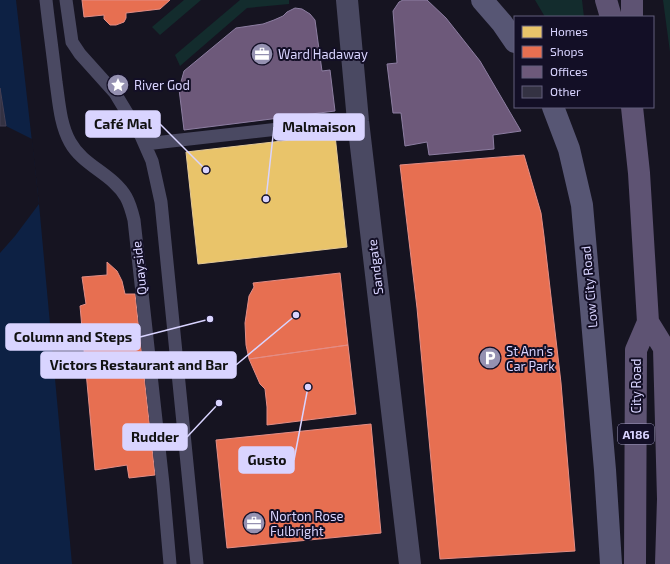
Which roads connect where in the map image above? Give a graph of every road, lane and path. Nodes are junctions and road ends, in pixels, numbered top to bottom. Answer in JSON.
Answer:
{"nodes":[{"id":1,"x":46,"y":0,"type":"edge"},
{"id":2,"x":66,"y":0,"type":"edge"},
{"id":3,"x":347,"y":0,"type":"edge"},
{"id":4,"x":363,"y":0,"type":"edge"},
{"id":5,"x":482,"y":0,"type":"edge"},
{"id":6,"x":606,"y":0,"type":"edge"},
{"id":7,"x":632,"y":0,"type":"edge"},
{"id":8,"x":611,"y":16,"type":"edge"},
{"id":9,"x":632,"y":16,"type":"edge"},
{"id":10,"x":350,"y":32,"type":"junction"},
{"id":11,"x":514,"y":40,"type":"edge"},
{"id":12,"x":553,"y":108,"type":"edge"},
{"id":13,"x":632,"y":108,"type":"edge"},
{"id":14,"x":305,"y":126,"type":"dead end"},
{"id":15,"x":145,"y":144,"type":"junction"},
{"id":16,"x":648,"y":322,"type":"junction"},
{"id":17,"x":605,"y":470,"type":"junction"},
{"id":18,"x":637,"y":559,"type":"edge"},
{"id":19,"x":170,"y":564,"type":"edge"},
{"id":20,"x":197,"y":564,"type":"edge"},
{"id":21,"x":410,"y":564,"type":"edge"},
{"id":22,"x":611,"y":564,"type":"edge"},
{"id":23,"x":666,"y":564,"type":"edge"}],
"edges":[{"from":1,"to":19,"type":"lane","name":"Quayside"},
{"from":2,"to":15,"type":"lane"},
{"from":3,"to":10,"type":"street","name":"Sandgate"},
{"from":4,"to":10,"type":"street","name":"Sandgate"},
{"from":5,"to":11,"type":"main road"},
{"from":6,"to":8,"type":"main road"},
{"from":7,"to":9,"type":"main road"},
{"from":10,"to":21,"type":"street","name":"Sandgate"},
{"from":12,"to":17,"type":"main road","name":"Low City Road"},
{"from":13,"to":16,"type":"main road","name":"City Road","number":"A186"},
{"from":14,"to":15,"type":"lane"},
{"from":15,"to":20,"type":"lane"},
{"from":16,"to":18,"type":"main road","name":"City Road","number":"A186"},
{"from":16,"to":23,"type":"main road","name":"City Road","number":"A186"},
{"from":17,"to":18,"type":"main road","name":"Low City Road"},
{"from":17,"to":22,"type":"main road","name":"Low City Road"}]}
